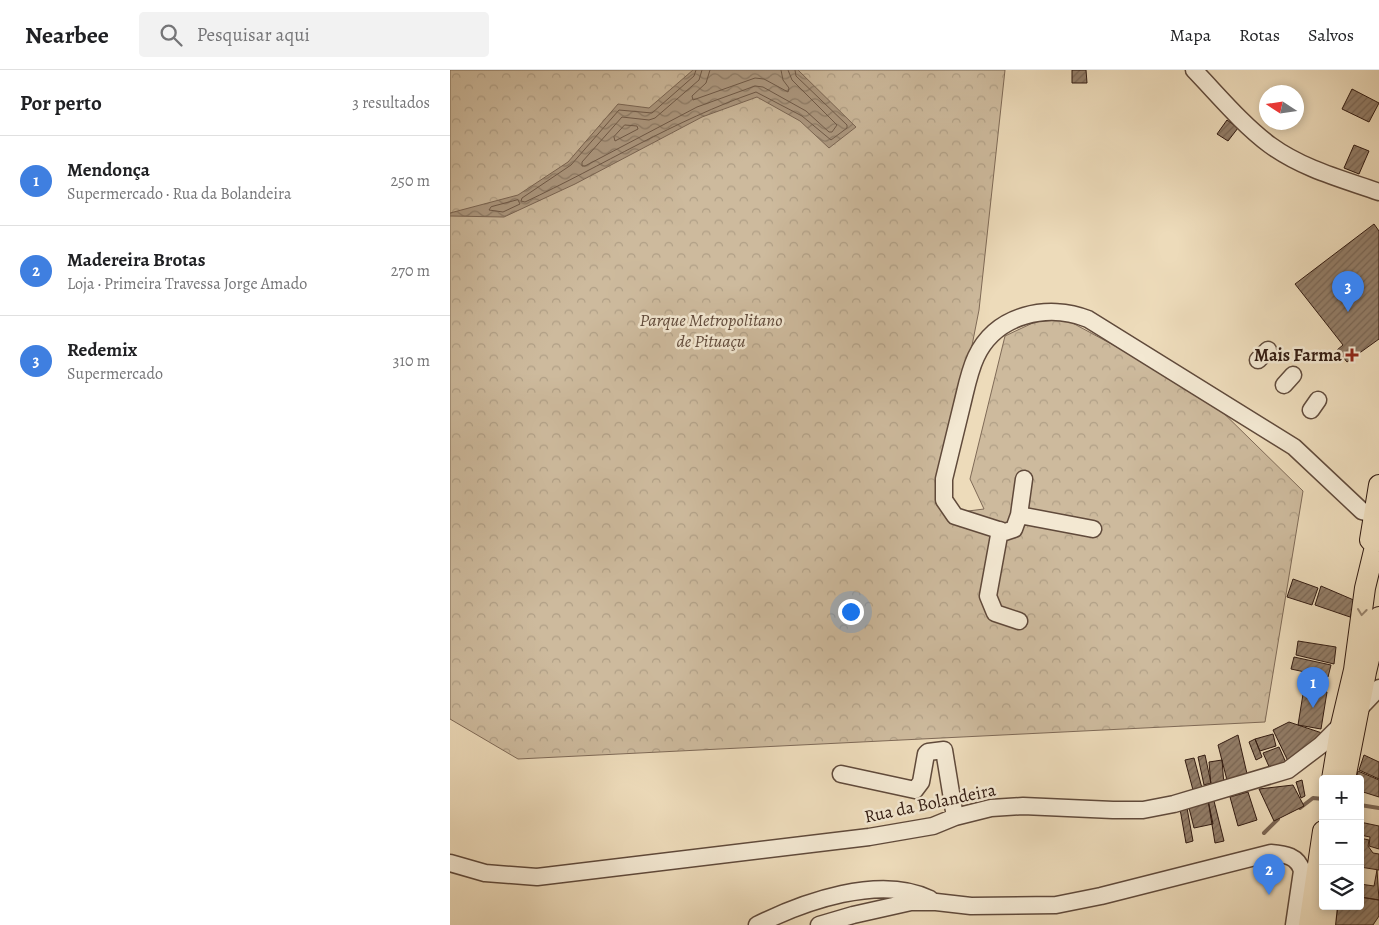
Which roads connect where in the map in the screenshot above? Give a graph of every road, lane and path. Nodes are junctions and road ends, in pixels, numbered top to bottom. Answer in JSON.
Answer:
{"nodes":[{"id":1,"x":1194,"y":70,"type":"edge"},
{"id":2,"x":1379,"y":192,"type":"edge"},
{"id":3,"x":1024,"y":479,"type":"dead end"},
{"id":4,"x":1379,"y":485,"type":"edge"},
{"id":5,"x":1019,"y":515,"type":"junction"},
{"id":6,"x":1093,"y":529,"type":"dead end"},
{"id":7,"x":1000,"y":530,"type":"junction"},
{"id":8,"x":1374,"y":530,"type":"edge"},
{"id":9,"x":1379,"y":617,"type":"edge"},
{"id":10,"x":1019,"y":621,"type":"dead end"},
{"id":11,"x":1360,"y":671,"type":"junction"},
{"id":12,"x":1379,"y":688,"type":"edge"},
{"id":13,"x":1358,"y":710,"type":"junction"},
{"id":14,"x":1341,"y":725,"type":"junction"},
{"id":15,"x":841,"y":774,"type":"dead end"},
{"id":16,"x":1339,"y":774,"type":"edge"},
{"id":17,"x":955,"y":817,"type":"junction"},
{"id":18,"x":1319,"y":858,"type":"edge"},
{"id":19,"x":450,"y":863,"type":"edge"},
{"id":20,"x":936,"y":902,"type":"junction"},
{"id":21,"x":1327,"y":910,"type":"edge"},
{"id":22,"x":756,"y":925,"type":"edge"},
{"id":23,"x":819,"y":925,"type":"edge"},
{"id":24,"x":1294,"y":925,"type":"edge"},
{"id":25,"x":1309,"y":925,"type":"edge"},
{"id":26,"x":1325,"y":925,"type":"edge"}],
"edges":[{"from":1,"to":2,"type":"street"},
{"from":3,"to":5,"type":"street"},
{"from":4,"to":8,"type":"main road"},
{"from":5,"to":6,"type":"street"},
{"from":5,"to":7,"type":"street"},
{"from":7,"to":8,"type":"street"},
{"from":7,"to":10,"type":"street"},
{"from":8,"to":11,"type":"main road","one_way":true},
{"from":9,"to":11,"type":"main road"},
{"from":11,"to":13,"type":"main road"},
{"from":11,"to":14,"type":"main road"},
{"from":12,"to":13,"type":"street"},
{"from":13,"to":16,"type":"main road"},
{"from":14,"to":16,"type":"main road"},
{"from":14,"to":17,"type":"street","name":"Rua da Bolandeira"},
{"from":15,"to":17,"type":"street"},
{"from":17,"to":19,"type":"street","name":"Rua da Bolandeira"},
{"from":18,"to":25,"type":"main road"},
{"from":20,"to":22,"type":"street"},
{"from":20,"to":23,"type":"street"},
{"from":20,"to":24,"type":"street"},
{"from":21,"to":26,"type":"main road"}]}
